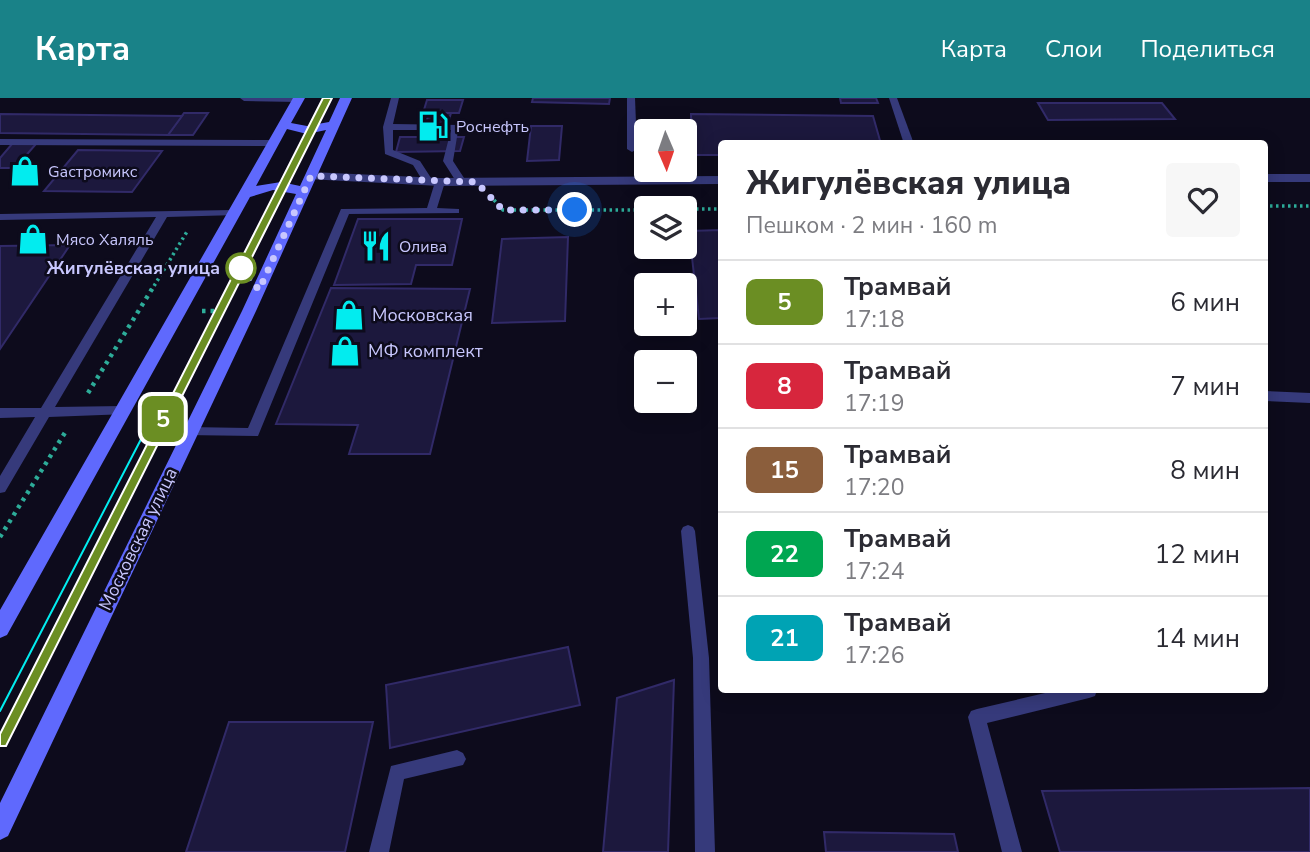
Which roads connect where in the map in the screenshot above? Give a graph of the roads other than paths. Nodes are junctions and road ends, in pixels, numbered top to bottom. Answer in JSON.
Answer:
{"nodes":[{"id":1,"x":244,"y":98,"type":"edge"},
{"id":2,"x":299,"y":98,"type":"edge"},
{"id":3,"x":346,"y":98,"type":"edge"},
{"id":4,"x":395,"y":98,"type":"edge"},
{"id":5,"x":631,"y":98,"type":"edge"},
{"id":6,"x":893,"y":98,"type":"edge"},
{"id":7,"x":284,"y":125,"type":"junction"},
{"id":8,"x":333,"y":125,"type":"junction"},
{"id":9,"x":388,"y":127,"type":"junction"},
{"id":10,"x":908,"y":140,"type":"edge"},
{"id":11,"x":0,"y":142,"type":"edge"},
{"id":12,"x":273,"y":144,"type":"junction"},
{"id":13,"x":632,"y":149,"type":"dead end"},
{"id":14,"x":254,"y":176,"type":"junction"},
{"id":15,"x":1268,"y":178,"type":"edge"},
{"id":16,"x":1310,"y":178,"type":"edge"},
{"id":17,"x":718,"y":180,"type":"edge"},
{"id":18,"x":461,"y":181,"type":"junction"},
{"id":19,"x":434,"y":182,"type":"junction"},
{"id":20,"x":307,"y":184,"type":"junction"},
{"id":21,"x":243,"y":195,"type":"junction"},
{"id":22,"x":431,"y":211,"type":"junction"},
{"id":23,"x":455,"y":211,"type":"dead end"},
{"id":24,"x":233,"y":214,"type":"junction"},
{"id":25,"x":163,"y":215,"type":"junction"},
{"id":26,"x":0,"y":217,"type":"edge"},
{"id":27,"x":1268,"y":396,"type":"edge"},
{"id":28,"x":1310,"y":398,"type":"edge"},
{"id":29,"x":124,"y":411,"type":"junction"},
{"id":30,"x":47,"y":412,"type":"junction"},
{"id":31,"x":0,"y":413,"type":"edge"},
{"id":32,"x":189,"y":432,"type":"junction"},
{"id":33,"x":0,"y":488,"type":"edge"},
{"id":34,"x":688,"y":531,"type":"dead end"},
{"id":35,"x":0,"y":629,"type":"edge"},
{"id":36,"x":1077,"y":693,"type":"edge"},
{"id":37,"x":457,"y":759,"type":"dead end"},
{"id":38,"x":0,"y":828,"type":"edge"},
{"id":39,"x":379,"y":852,"type":"edge"},
{"id":40,"x":705,"y":852,"type":"edge"},
{"id":41,"x":1013,"y":852,"type":"edge"}],
"edges":[{"from":1,"to":2,"type":"lane"},
{"from":2,"to":7,"type":"street"},
{"from":3,"to":8,"type":"street","name":"Московская улица"},
{"from":4,"to":9,"type":"lane"},
{"from":5,"to":13,"type":"lane"},
{"from":6,"to":10,"type":"lane"},
{"from":7,"to":8,"type":"street"},
{"from":7,"to":12,"type":"street"},
{"from":8,"to":20,"type":"street","name":"Московская улица"},
{"from":9,"to":18,"type":"lane"},
{"from":9,"to":19,"type":"lane"},
{"from":11,"to":12,"type":"lane"},
{"from":12,"to":14,"type":"street"},
{"from":14,"to":20,"type":"street"},
{"from":14,"to":21,"type":"street"},
{"from":15,"to":16,"type":"street"},
{"from":17,"to":18,"type":"street"},
{"from":18,"to":19,"type":"street"},
{"from":19,"to":20,"type":"street"},
{"from":19,"to":22,"type":"lane"},
{"from":20,"to":21,"type":"street"},
{"from":20,"to":32,"type":"street","name":"Московская улица"},
{"from":21,"to":24,"type":"street"},
{"from":22,"to":23,"type":"lane"},
{"from":22,"to":32,"type":"lane"},
{"from":24,"to":25,"type":"lane"},
{"from":24,"to":29,"type":"street"},
{"from":25,"to":26,"type":"lane"},
{"from":25,"to":30,"type":"lane"},
{"from":27,"to":28,"type":"lane"},
{"from":29,"to":30,"type":"lane"},
{"from":29,"to":35,"type":"street"},
{"from":30,"to":31,"type":"lane"},
{"from":30,"to":33,"type":"lane"},
{"from":32,"to":38,"type":"street","name":"Московская улица"},
{"from":34,"to":40,"type":"lane"},
{"from":36,"to":41,"type":"lane"},
{"from":37,"to":39,"type":"lane"}]}
